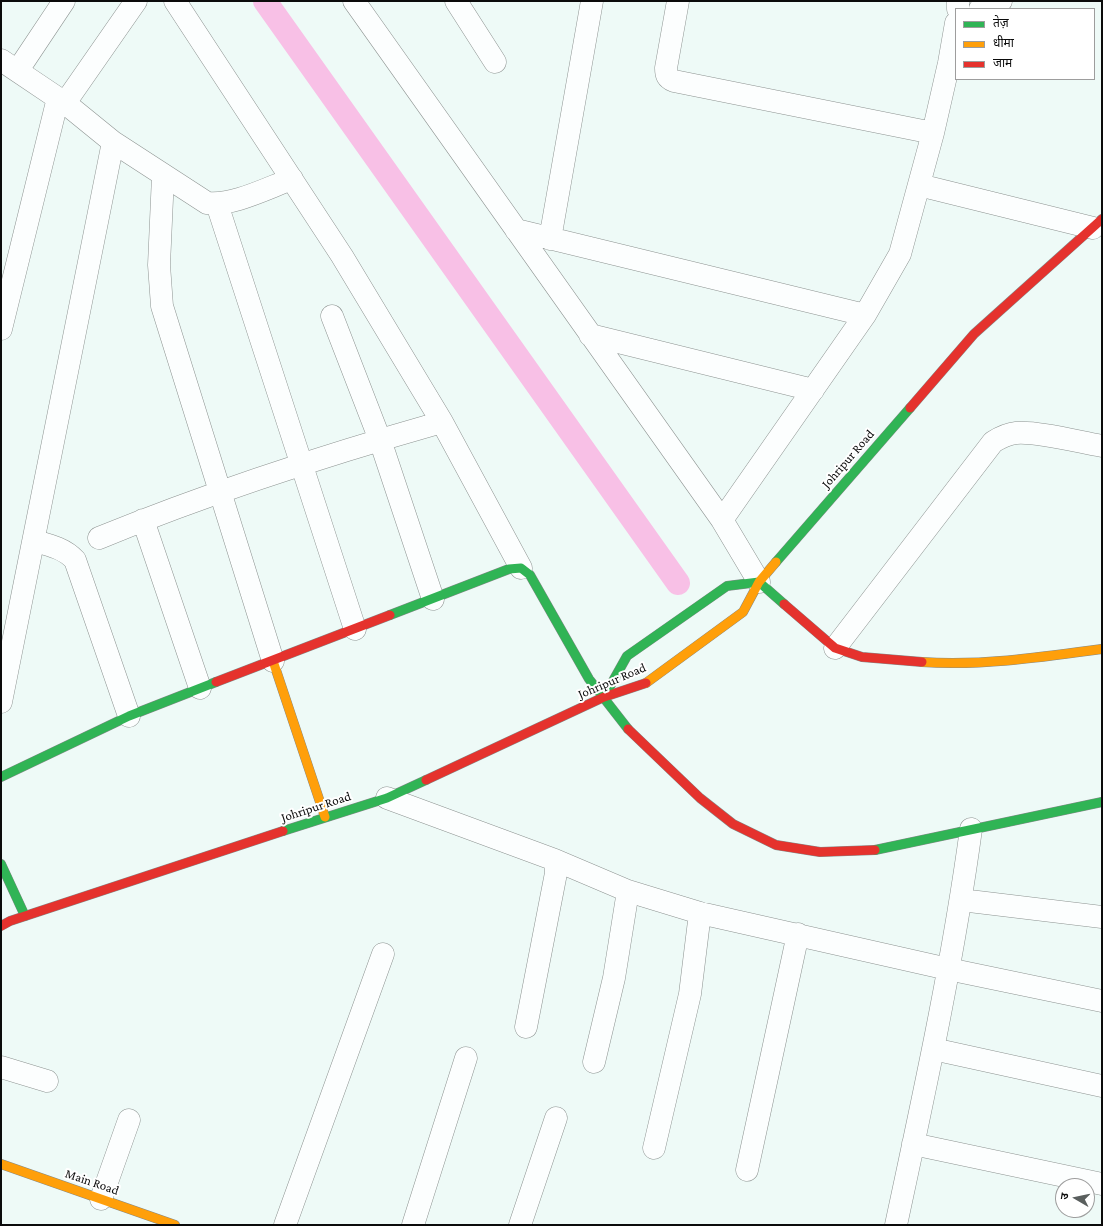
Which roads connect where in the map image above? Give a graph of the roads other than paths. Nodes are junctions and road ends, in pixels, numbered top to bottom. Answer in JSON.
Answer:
{"nodes":[{"id":1,"x":64,"y":1,"type":"edge"},
{"id":2,"x":136,"y":1,"type":"edge"},
{"id":3,"x":175,"y":1,"type":"edge"},
{"id":4,"x":354,"y":1,"type":"edge"},
{"id":5,"x":456,"y":1,"type":"edge"},
{"id":6,"x":592,"y":1,"type":"edge"},
{"id":7,"x":678,"y":1,"type":"edge"},
{"id":8,"x":1001,"y":1,"type":"edge"},
{"id":9,"x":983,"y":8,"type":"edge"},
{"id":10,"x":955,"y":30,"type":"edge"},
{"id":11,"x":496,"y":62,"type":"dead end"},
{"id":12,"x":10,"y":65,"type":"edge"},
{"id":13,"x":62,"y":100,"type":"junction"},
{"id":14,"x":933,"y":133,"type":"junction"},
{"id":15,"x":113,"y":142,"type":"junction"},
{"id":16,"x":162,"y":176,"type":"junction"},
{"id":17,"x":292,"y":179,"type":"junction"},
{"id":18,"x":919,"y":185,"type":"junction"},
{"id":19,"x":217,"y":204,"type":"junction"},
{"id":20,"x":1097,"y":224,"type":"edge"},
{"id":21,"x":516,"y":230,"type":"junction"},
{"id":22,"x":550,"y":239,"type":"junction"},
{"id":23,"x":332,"y":316,"type":"dead end"},
{"id":24,"x":865,"y":316,"type":"junction"},
{"id":25,"x":1,"y":329,"type":"edge"},
{"id":26,"x":590,"y":335,"type":"junction"},
{"id":27,"x":813,"y":390,"type":"junction"},
{"id":28,"x":442,"y":422,"type":"junction"},
{"id":29,"x":380,"y":440,"type":"junction"},
{"id":30,"x":1102,"y":446,"type":"edge"},
{"id":31,"x":302,"y":465,"type":"junction"},
{"id":32,"x":221,"y":491,"type":"junction"},
{"id":33,"x":143,"y":520,"type":"junction"},
{"id":34,"x":722,"y":520,"type":"junction"},
{"id":35,"x":99,"y":538,"type":"dead end"},
{"id":36,"x":34,"y":541,"type":"junction"},
{"id":37,"x":521,"y":568,"type":"junction"},
{"id":38,"x":759,"y":582,"type":"junction"},
{"id":39,"x":433,"y":599,"type":"junction"},
{"id":40,"x":355,"y":629,"type":"junction"},
{"id":41,"x":835,"y":648,"type":"junction"},
{"id":42,"x":1102,"y":649,"type":"edge"},
{"id":43,"x":273,"y":661,"type":"junction"},
{"id":44,"x":200,"y":688,"type":"junction"},
{"id":45,"x":604,"y":697,"type":"junction"},
{"id":46,"x":1,"y":702,"type":"edge"},
{"id":47,"x":129,"y":716,"type":"junction"},
{"id":48,"x":1,"y":777,"type":"edge"},
{"id":49,"x":387,"y":798,"type":"junction"},
{"id":50,"x":1102,"y":802,"type":"edge"},
{"id":51,"x":325,"y":817,"type":"junction"},
{"id":52,"x":971,"y":829,"type":"junction"},
{"id":53,"x":555,"y":860,"type":"junction"},
{"id":54,"x":1,"y":864,"type":"edge"},
{"id":55,"x":628,"y":891,"type":"junction"},
{"id":56,"x":961,"y":900,"type":"junction"},
{"id":57,"x":700,"y":913,"type":"junction"},
{"id":58,"x":25,"y":916,"type":"junction"},
{"id":59,"x":1102,"y":918,"type":"edge"},
{"id":60,"x":4,"y":924,"type":"edge"},
{"id":61,"x":798,"y":934,"type":"junction"},
{"id":62,"x":383,"y":954,"type":"dead end"},
{"id":63,"x":948,"y":969,"type":"junction"},
{"id":64,"x":1102,"y":1001,"type":"edge"},
{"id":65,"x":526,"y":1027,"type":"dead end"},
{"id":66,"x":933,"y":1049,"type":"junction"},
{"id":67,"x":466,"y":1058,"type":"dead end"},
{"id":68,"x":594,"y":1062,"type":"dead end"},
{"id":69,"x":1,"y":1067,"type":"edge"},
{"id":70,"x":47,"y":1081,"type":"dead end"},
{"id":71,"x":1102,"y":1086,"type":"edge"},
{"id":72,"x":556,"y":1118,"type":"dead end"},
{"id":73,"x":128,"y":1120,"type":"dead end"},
{"id":74,"x":913,"y":1144,"type":"junction"},
{"id":75,"x":654,"y":1148,"type":"dead end"},
{"id":76,"x":1,"y":1164,"type":"edge"},
{"id":77,"x":747,"y":1170,"type":"dead end"},
{"id":78,"x":1102,"y":1184,"type":"edge"},
{"id":79,"x":101,"y":1199,"type":"junction"},
{"id":80,"x":175,"y":1225,"type":"edge"},
{"id":81,"x":284,"y":1225,"type":"edge"},
{"id":82,"x":412,"y":1225,"type":"edge"},
{"id":83,"x":520,"y":1225,"type":"edge"},
{"id":84,"x":896,"y":1225,"type":"edge"}],
"edges":[{"from":1,"to":12,"type":"street"},
{"from":2,"to":13,"type":"street"},
{"from":3,"to":17,"type":"street"},
{"from":4,"to":21,"type":"street"},
{"from":5,"to":11,"type":"street"},
{"from":6,"to":22,"type":"street"},
{"from":7,"to":14,"type":"street"},
{"from":8,"to":9,"type":"street"},
{"from":10,"to":14,"type":"street"},
{"from":12,"to":13,"type":"street"},
{"from":13,"to":15,"type":"street"},
{"from":13,"to":25,"type":"street"},
{"from":14,"to":18,"type":"street"},
{"from":15,"to":16,"type":"street"},
{"from":15,"to":36,"type":"street"},
{"from":16,"to":19,"type":"street"},
{"from":16,"to":32,"type":"street"},
{"from":17,"to":19,"type":"street"},
{"from":17,"to":28,"type":"street"},
{"from":18,"to":20,"type":"street"},
{"from":18,"to":24,"type":"street"},
{"from":19,"to":31,"type":"street"},
{"from":20,"to":38,"type":"street","name":"Johripur Road"},
{"from":21,"to":22,"type":"street"},
{"from":21,"to":26,"type":"street"},
{"from":22,"to":24,"type":"street"},
{"from":23,"to":29,"type":"street"},
{"from":24,"to":27,"type":"street"},
{"from":26,"to":27,"type":"street"},
{"from":26,"to":34,"type":"street"},
{"from":27,"to":34,"type":"street"},
{"from":28,"to":29,"type":"street"},
{"from":28,"to":37,"type":"street"},
{"from":29,"to":31,"type":"street"},
{"from":29,"to":39,"type":"street"},
{"from":30,"to":41,"type":"street"},
{"from":31,"to":32,"type":"street"},
{"from":31,"to":40,"type":"street"},
{"from":32,"to":33,"type":"street"},
{"from":32,"to":43,"type":"street"},
{"from":33,"to":35,"type":"street"},
{"from":33,"to":44,"type":"street"},
{"from":34,"to":38,"type":"street"},
{"from":36,"to":46,"type":"street"},
{"from":36,"to":47,"type":"street"},
{"from":37,"to":39,"type":"street"},
{"from":37,"to":45,"type":"street"},
{"from":38,"to":41,"type":"street"},
{"from":38,"to":45,"type":"street","name":"Johripur Road"},
{"from":38,"to":45,"type":"street"},
{"from":39,"to":40,"type":"street"},
{"from":40,"to":43,"type":"street"},
{"from":41,"to":42,"type":"street"},
{"from":43,"to":44,"type":"street"},
{"from":43,"to":51,"type":"street"},
{"from":44,"to":47,"type":"street"},
{"from":45,"to":49,"type":"street","name":"Johripur Road"},
{"from":45,"to":52,"type":"street"},
{"from":47,"to":48,"type":"street"},
{"from":49,"to":51,"type":"street","name":"Johripur Road"},
{"from":49,"to":53,"type":"street"},
{"from":50,"to":52,"type":"street"},
{"from":51,"to":58,"type":"street","name":"Johripur Road"},
{"from":52,"to":56,"type":"street"},
{"from":53,"to":55,"type":"street"},
{"from":53,"to":65,"type":"street"},
{"from":54,"to":58,"type":"street"},
{"from":55,"to":57,"type":"street"},
{"from":55,"to":68,"type":"street"},
{"from":56,"to":59,"type":"street"},
{"from":56,"to":63,"type":"street"},
{"from":57,"to":61,"type":"street"},
{"from":57,"to":75,"type":"street"},
{"from":58,"to":60,"type":"street","name":"Johripur Road"},
{"from":61,"to":63,"type":"street"},
{"from":61,"to":77,"type":"street"},
{"from":62,"to":81,"type":"street"},
{"from":63,"to":64,"type":"street"},
{"from":63,"to":66,"type":"street"},
{"from":66,"to":71,"type":"street"},
{"from":66,"to":74,"type":"street"},
{"from":67,"to":82,"type":"street"},
{"from":69,"to":70,"type":"street"},
{"from":72,"to":83,"type":"street"},
{"from":73,"to":79,"type":"street"},
{"from":74,"to":78,"type":"street"},
{"from":74,"to":84,"type":"street"},
{"from":76,"to":79,"type":"street","name":"Main Road"},
{"from":79,"to":80,"type":"street","name":"Main Road"}]}
